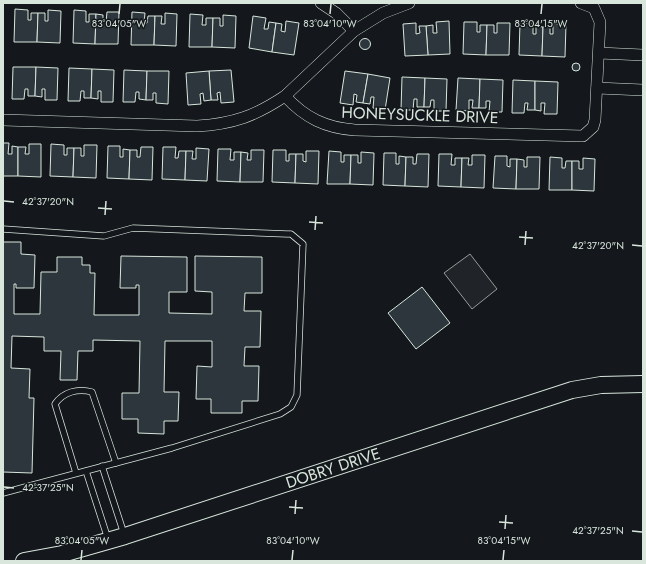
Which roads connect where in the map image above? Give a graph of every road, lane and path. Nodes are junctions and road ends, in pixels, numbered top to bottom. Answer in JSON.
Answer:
{"nodes":[{"id":1,"x":321,"y":3,"type":"edge"},
{"id":2,"x":409,"y":3,"type":"edge"},
{"id":3,"x":581,"y":3,"type":"edge"},
{"id":4,"x":354,"y":31,"type":"junction"},
{"id":5,"x":598,"y":53,"type":"junction"},
{"id":6,"x":643,"y":55,"type":"edge"},
{"id":7,"x":597,"y":88,"type":"junction"},
{"id":8,"x":643,"y":90,"type":"edge"},
{"id":9,"x":285,"y":96,"type":"junction"},
{"id":10,"x":3,"y":120,"type":"edge"},
{"id":11,"x":3,"y":229,"type":"edge"},
{"id":12,"x":643,"y":384,"type":"edge"},
{"id":13,"x":116,"y":463,"type":"junction"},
{"id":14,"x":102,"y":466,"type":"junction"},
{"id":15,"x":86,"y":471,"type":"junction"},
{"id":16,"x":76,"y":474,"type":"junction"},
{"id":17,"x":3,"y":493,"type":"edge"},
{"id":18,"x":125,"y":536,"type":"junction"},
{"id":19,"x":109,"y":541,"type":"junction"},
{"id":20,"x":24,"y":561,"type":"edge"}],
"edges":[{"from":1,"to":4,"type":"street"},
{"from":2,"to":4,"type":"street"},
{"from":3,"to":5,"type":"street","name":"HONEYSUCKLE DRIVE"},
{"from":4,"to":9,"type":"street"},
{"from":5,"to":6,"type":"street"},
{"from":5,"to":7,"type":"street","name":"HONEYSUCKLE DRIVE"},
{"from":7,"to":8,"type":"street"},
{"from":7,"to":9,"type":"street","name":"HONEYSUCKLE DRIVE"},
{"from":9,"to":10,"type":"street"},
{"from":11,"to":13,"type":"lane"},
{"from":12,"to":18,"type":"street","name":"DOBRY DRIVE"},
{"from":13,"to":14,"type":"lane"},
{"from":13,"to":16,"type":"lane"},
{"from":14,"to":15,"type":"lane"},
{"from":14,"to":18,"type":"lane"},
{"from":15,"to":16,"type":"lane"},
{"from":15,"to":19,"type":"lane"},
{"from":16,"to":17,"type":"lane"},
{"from":18,"to":19,"type":"street","name":"DOBRY DRIVE"},
{"from":19,"to":20,"type":"street","name":"DOBRY DRIVE"}]}
